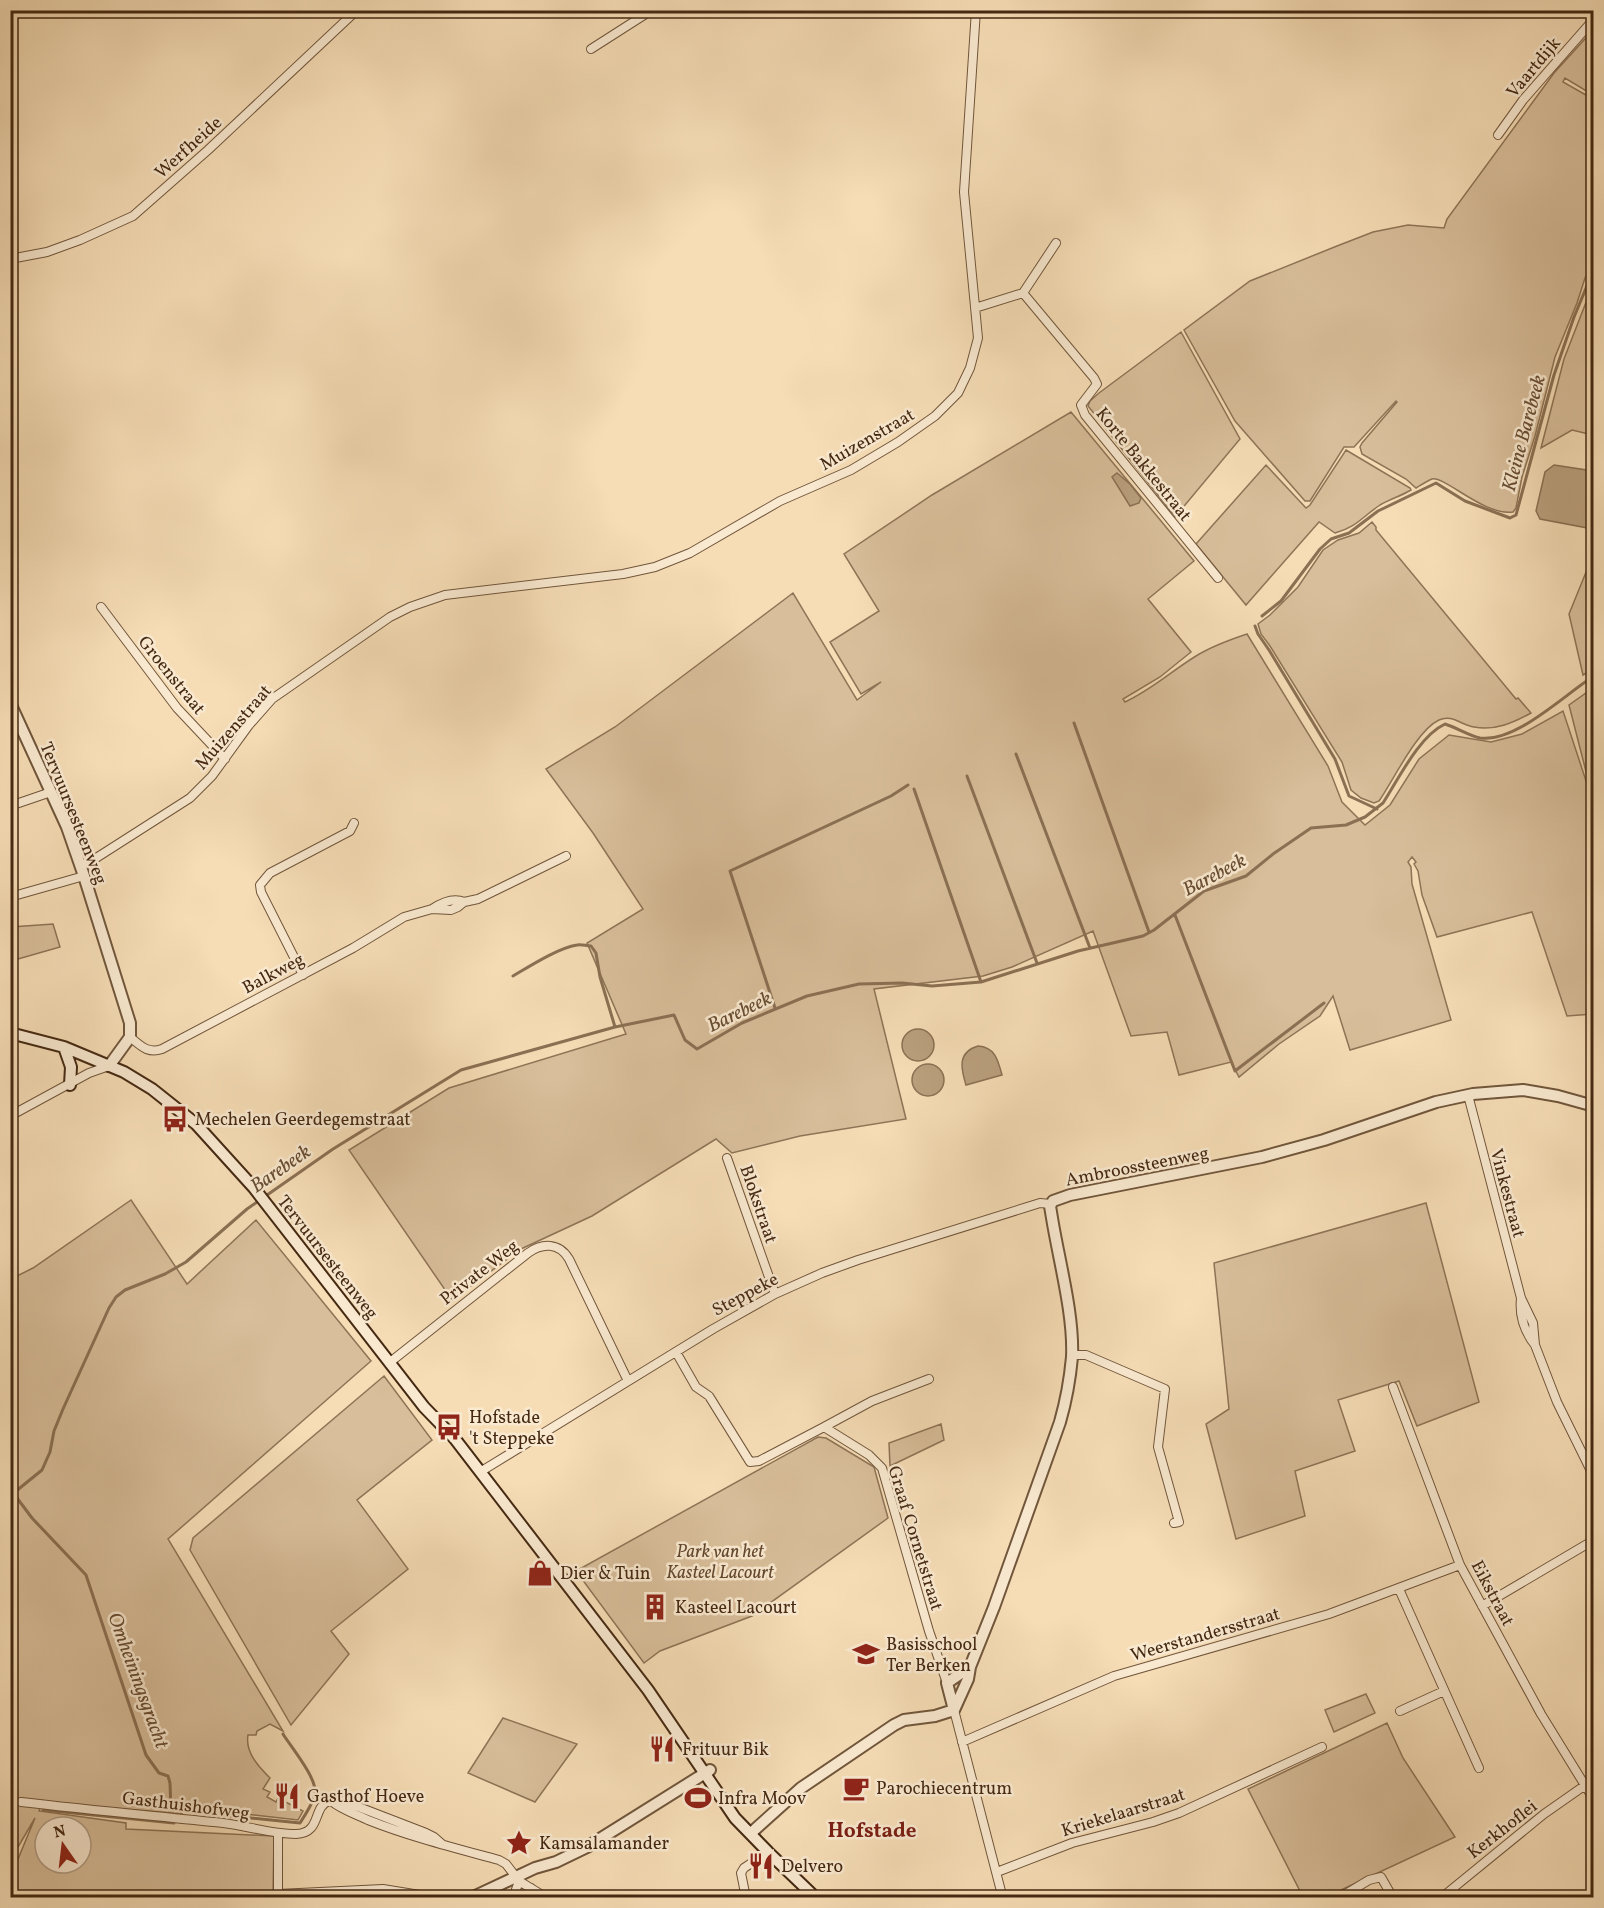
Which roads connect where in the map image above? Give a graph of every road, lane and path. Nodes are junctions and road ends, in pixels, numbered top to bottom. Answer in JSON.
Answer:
{"nodes":[{"id":1,"x":357,"y":10,"type":"edge"},
{"id":2,"x":652,"y":10,"type":"edge"},
{"id":3,"x":976,"y":10,"type":"edge"},
{"id":4,"x":1593,"y":19,"type":"edge"},
{"id":5,"x":591,"y":49,"type":"dead end"},
{"id":6,"x":1498,"y":135,"type":"dead end"},
{"id":7,"x":1056,"y":243,"type":"dead end"},
{"id":8,"x":10,"y":259,"type":"edge"},
{"id":9,"x":1023,"y":293,"type":"junction"},
{"id":10,"x":975,"y":308,"type":"junction"},
{"id":11,"x":1218,"y":578,"type":"dead end"},
{"id":12,"x":101,"y":607,"type":"dead end"},
{"id":13,"x":10,"y":703,"type":"edge"},
{"id":14,"x":225,"y":759,"type":"junction"},
{"id":15,"x":51,"y":792,"type":"junction"},
{"id":16,"x":10,"y":806,"type":"edge"},
{"id":17,"x":354,"y":823,"type":"dead end"},
{"id":18,"x":566,"y":856,"type":"dead end"},
{"id":19,"x":83,"y":871,"type":"junction"},
{"id":20,"x":10,"y":897,"type":"edge"},
{"id":21,"x":303,"y":975,"type":"junction"},
{"id":22,"x":10,"y":1033,"type":"edge"},
{"id":23,"x":130,"y":1037,"type":"junction"},
{"id":24,"x":64,"y":1047,"type":"junction"},
{"id":25,"x":109,"y":1066,"type":"junction"},
{"id":26,"x":70,"y":1085,"type":"junction"},
{"id":27,"x":1468,"y":1095,"type":"junction"},
{"id":28,"x":1593,"y":1106,"type":"edge"},
{"id":29,"x":10,"y":1116,"type":"edge"},
{"id":30,"x":727,"y":1158,"type":"dead end"},
{"id":31,"x":1051,"y":1204,"type":"junction"},
{"id":32,"x":775,"y":1294,"type":"junction"},
{"id":33,"x":676,"y":1352,"type":"junction"},
{"id":34,"x":1072,"y":1355,"type":"junction"},
{"id":35,"x":389,"y":1363,"type":"junction"},
{"id":36,"x":929,"y":1379,"type":"dead end"},
{"id":37,"x":628,"y":1381,"type":"junction"},
{"id":38,"x":1393,"y":1387,"type":"dead end"},
{"id":39,"x":824,"y":1427,"type":"junction"},
{"id":40,"x":480,"y":1472,"type":"junction"},
{"id":41,"x":1593,"y":1478,"type":"edge"},
{"id":42,"x":1174,"y":1523,"type":"dead end"},
{"id":43,"x":1593,"y":1540,"type":"edge"},
{"id":44,"x":1460,"y":1565,"type":"junction"},
{"id":45,"x":1399,"y":1589,"type":"junction"},
{"id":46,"x":1482,"y":1606,"type":"junction"},
{"id":47,"x":970,"y":1667,"type":"junction"},
{"id":48,"x":946,"y":1683,"type":"junction"},
{"id":49,"x":1444,"y":1691,"type":"junction"},
{"id":50,"x":954,"y":1710,"type":"junction"},
{"id":51,"x":1400,"y":1711,"type":"dead end"},
{"id":52,"x":962,"y":1742,"type":"junction"},
{"id":53,"x":1322,"y":1747,"type":"dead end"},
{"id":54,"x":1479,"y":1768,"type":"dead end"},
{"id":55,"x":708,"y":1772,"type":"junction"},
{"id":56,"x":1584,"y":1786,"type":"junction"},
{"id":57,"x":1593,"y":1800,"type":"edge"},
{"id":58,"x":21,"y":1802,"type":"dead end"},
{"id":59,"x":278,"y":1833,"type":"junction"},
{"id":60,"x":751,"y":1833,"type":"junction"},
{"id":61,"x":768,"y":1852,"type":"junction"},
{"id":62,"x":997,"y":1872,"type":"junction"},
{"id":63,"x":517,"y":1879,"type":"junction"},
{"id":64,"x":531,"y":1888,"type":"junction"},
{"id":65,"x":401,"y":1894,"type":"edge"},
{"id":66,"x":1002,"y":1895,"type":"dead end"},
{"id":67,"x":278,"y":1896,"type":"edge"},
{"id":68,"x":438,"y":1898,"type":"edge"},
{"id":69,"x":471,"y":1898,"type":"edge"},
{"id":70,"x":513,"y":1898,"type":"edge"},
{"id":71,"x":527,"y":1898,"type":"edge"},
{"id":72,"x":547,"y":1898,"type":"edge"},
{"id":73,"x":746,"y":1898,"type":"edge"},
{"id":74,"x":816,"y":1898,"type":"edge"},
{"id":75,"x":1339,"y":1898,"type":"edge"},
{"id":76,"x":1393,"y":1898,"type":"edge"},
{"id":77,"x":1441,"y":1898,"type":"edge"}],
"edges":[{"from":1,"to":8,"type":"street","name":"Werfheide"},
{"from":2,"to":5,"type":"street"},
{"from":3,"to":10,"type":"street","name":"Muizenstraat"},
{"from":4,"to":6,"type":"street","name":"Vaartdijk"},
{"from":7,"to":9,"type":"street"},
{"from":9,"to":10,"type":"street"},
{"from":9,"to":11,"type":"street","name":"Korte Bakkestraat"},
{"from":10,"to":14,"type":"street","name":"Muizenstraat"},
{"from":12,"to":14,"type":"street","name":"Groenstraat"},
{"from":13,"to":15,"type":"street","name":"Tervuursesteenweg"},
{"from":14,"to":19,"type":"street","name":"Muizenstraat"},
{"from":15,"to":16,"type":"street"},
{"from":15,"to":19,"type":"street","name":"Tervuursesteenweg"},
{"from":17,"to":21,"type":"street"},
{"from":18,"to":21,"type":"street","name":"Balkweg"},
{"from":19,"to":20,"type":"street","name":"Muizenstraat"},
{"from":19,"to":23,"type":"street","name":"Tervuursesteenweg"},
{"from":21,"to":23,"type":"street","name":"Balkweg"},
{"from":22,"to":24,"type":"street","name":"Tervuursesteenweg"},
{"from":23,"to":25,"type":"street"},
{"from":24,"to":25,"type":"street","name":"Tervuursesteenweg"},
{"from":24,"to":26,"type":"street"},
{"from":25,"to":26,"type":"street"},
{"from":25,"to":35,"type":"street","name":"Tervuursesteenweg"},
{"from":26,"to":29,"type":"street"},
{"from":27,"to":28,"type":"street","name":"Ambroossteenweg"},
{"from":27,"to":31,"type":"street","name":"Ambroossteenweg"},
{"from":27,"to":41,"type":"street","name":"Vinkestraat"},
{"from":30,"to":32,"type":"street","name":"Blokstraat"},
{"from":31,"to":32,"type":"street","name":"Steppeke"},
{"from":31,"to":34,"type":"street","name":"Ambroossteenweg"},
{"from":32,"to":33,"type":"street","name":"Steppeke"},
{"from":33,"to":37,"type":"street","name":"Steppeke"},
{"from":33,"to":39,"type":"street"},
{"from":34,"to":42,"type":"street"},
{"from":34,"to":47,"type":"street","name":"Ambroossteenweg"},
{"from":35,"to":37,"type":"street","name":"Private Weg"},
{"from":35,"to":40,"type":"street","name":"Tervuursesteenweg"},
{"from":36,"to":39,"type":"street"},
{"from":37,"to":40,"type":"street","name":"Steppeke"},
{"from":38,"to":44,"type":"street","name":"Eikstraat"},
{"from":39,"to":48,"type":"street","name":"Graaf Cornetstraat"},
{"from":40,"to":55,"type":"street","name":"Tervuursesteenweg"},
{"from":43,"to":46,"type":"street"},
{"from":44,"to":45,"type":"street","name":"Weerstandersstraat"},
{"from":44,"to":46,"type":"street","name":"Eikstraat"},
{"from":45,"to":49,"type":"street"},
{"from":45,"to":52,"type":"street","name":"Weerstandersstraat"},
{"from":46,"to":56,"type":"street","name":"Eikstraat"},
{"from":47,"to":48,"type":"street"},
{"from":47,"to":50,"type":"street","name":"Ambroossteenweg"},
{"from":48,"to":50,"type":"street"},
{"from":49,"to":51,"type":"street"},
{"from":49,"to":54,"type":"street"},
{"from":50,"to":52,"type":"street"},
{"from":50,"to":60,"type":"street"},
{"from":52,"to":62,"type":"street"},
{"from":53,"to":62,"type":"street","name":"Kriekelaarstraat"},
{"from":55,"to":60,"type":"street","name":"Tervuursesteenweg"},
{"from":55,"to":63,"type":"street"},
{"from":56,"to":57,"type":"street","name":"Eikstraat"},
{"from":56,"to":77,"type":"street","name":"Kerkhoflei"},
{"from":58,"to":59,"type":"street","name":"Gasthuishofweg"},
{"from":59,"to":63,"type":"street","name":"Gasthuishofweg"},
{"from":59,"to":67,"type":"street"},
{"from":60,"to":61,"type":"street","name":"Tervuursesteenweg"},
{"from":61,"to":73,"type":"street"},
{"from":61,"to":74,"type":"street","name":"Tervuursesteenweg"},
{"from":62,"to":66,"type":"street"},
{"from":63,"to":64,"type":"street","name":"Gasthuishofweg"},
{"from":63,"to":69,"type":"street"},
{"from":63,"to":70,"type":"street"},
{"from":64,"to":71,"type":"street"},
{"from":64,"to":72,"type":"street","name":"Gasthuishofweg"},
{"from":65,"to":67,"type":"street"},
{"from":65,"to":68,"type":"street"},
{"from":75,"to":76,"type":"street"}]}
